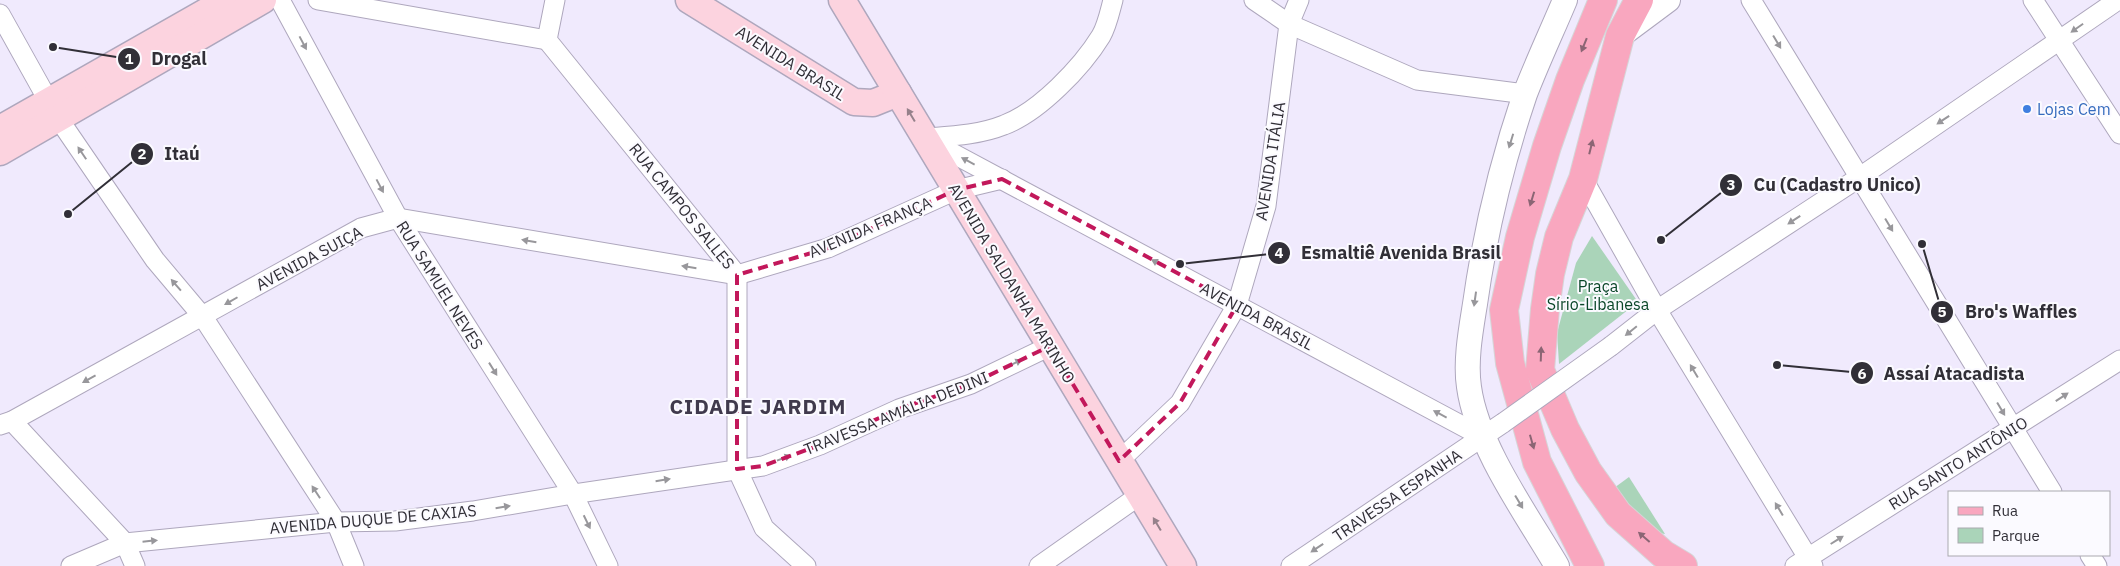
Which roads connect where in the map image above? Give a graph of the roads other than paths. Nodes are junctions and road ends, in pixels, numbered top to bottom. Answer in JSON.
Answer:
{"nodes":[{"id":1,"x":226,"y":0,"type":"edge"},
{"id":2,"x":262,"y":0,"type":"edge"},
{"id":3,"x":280,"y":0,"type":"edge"},
{"id":4,"x":318,"y":0,"type":"edge"},
{"id":5,"x":555,"y":0,"type":"edge"},
{"id":6,"x":842,"y":0,"type":"edge"},
{"id":7,"x":1114,"y":0,"type":"edge"},
{"id":8,"x":1254,"y":0,"type":"edge"},
{"id":9,"x":1299,"y":0,"type":"edge"},
{"id":10,"x":1565,"y":0,"type":"edge"},
{"id":11,"x":1602,"y":0,"type":"edge"},
{"id":12,"x":1639,"y":0,"type":"edge"},
{"id":13,"x":1668,"y":0,"type":"edge"},
{"id":14,"x":1752,"y":0,"type":"edge"},
{"id":15,"x":2033,"y":0,"type":"edge"},
{"id":16,"x":2118,"y":0,"type":"edge"},
{"id":17,"x":704,"y":3,"type":"edge"},
{"id":18,"x":0,"y":14,"type":"edge"},
{"id":19,"x":1289,"y":24,"type":"junction"},
{"id":20,"x":1620,"y":36,"type":"junction"},
{"id":21,"x":547,"y":40,"type":"junction"},
{"id":22,"x":2059,"y":40,"type":"junction"},
{"id":23,"x":898,"y":93,"type":"junction"},
{"id":24,"x":1526,"y":94,"type":"junction"},
{"id":25,"x":53,"y":110,"type":"junction"},
{"id":26,"x":0,"y":129,"type":"edge"},
{"id":27,"x":2120,"y":134,"type":"edge"},
{"id":28,"x":926,"y":138,"type":"junction"},
{"id":29,"x":0,"y":152,"type":"edge"},
{"id":30,"x":1860,"y":177,"type":"junction"},
{"id":31,"x":1002,"y":179,"type":"junction"},
{"id":32,"x":1583,"y":179,"type":"junction"},
{"id":33,"x":956,"y":190,"type":"junction"},
{"id":34,"x":398,"y":218,"type":"junction"},
{"id":35,"x":737,"y":275,"type":"junction"},
{"id":36,"x":1237,"y":305,"type":"junction"},
{"id":37,"x":1657,"y":310,"type":"junction"},
{"id":38,"x":203,"y":317,"type":"junction"},
{"id":39,"x":1050,"y":346,"type":"junction"},
{"id":40,"x":2120,"y":360,"type":"edge"},
{"id":41,"x":6,"y":423,"type":"edge"},
{"id":42,"x":2013,"y":428,"type":"junction"},
{"id":43,"x":1483,"y":437,"type":"junction"},
{"id":44,"x":1119,"y":461,"type":"junction"},
{"id":45,"x":737,"y":469,"type":"junction"},
{"id":46,"x":2051,"y":491,"type":"edge"},
{"id":47,"x":573,"y":494,"type":"junction"},
{"id":48,"x":1140,"y":495,"type":"junction"},
{"id":49,"x":336,"y":522,"type":"junction"},
{"id":50,"x":125,"y":543,"type":"junction"},
{"id":51,"x":1805,"y":563,"type":"edge"},
{"id":52,"x":71,"y":566,"type":"edge"},
{"id":53,"x":135,"y":566,"type":"edge"},
{"id":54,"x":354,"y":566,"type":"edge"},
{"id":55,"x":608,"y":566,"type":"edge"},
{"id":56,"x":806,"y":566,"type":"edge"},
{"id":57,"x":1039,"y":566,"type":"edge"},
{"id":58,"x":1183,"y":566,"type":"edge"},
{"id":59,"x":1291,"y":566,"type":"edge"},
{"id":60,"x":1557,"y":566,"type":"edge"},
{"id":61,"x":1590,"y":566,"type":"edge"},
{"id":62,"x":1683,"y":566,"type":"edge"}],
"edges":[{"from":1,"to":25,"type":"main road"},
{"from":2,"to":25,"type":"main road"},
{"from":3,"to":34,"type":"street","name":"RUA SAMUEL NEVES","one_way":true},
{"from":4,"to":21,"type":"street"},
{"from":5,"to":21,"type":"street"},
{"from":6,"to":23,"type":"main road","name":"AVENIDA SALDANHA MARINHO"},
{"from":7,"to":28,"type":"street"},
{"from":8,"to":19,"type":"street"},
{"from":9,"to":19,"type":"street","name":"AVENIDA ITÁLIA"},
{"from":10,"to":24,"type":"street"},
{"from":11,"to":61,"type":"main road","one_way":true},
{"from":12,"to":20,"type":"main road"},
{"from":13,"to":20,"type":"street"},
{"from":14,"to":30,"type":"street","one_way":true},
{"from":15,"to":22,"type":"street"},
{"from":16,"to":22,"type":"street","name":"TRAVESSA ESPANHA","one_way":true},
{"from":17,"to":23,"type":"main road","name":"AVENIDA BRASIL"},
{"from":18,"to":25,"type":"street"},
{"from":19,"to":24,"type":"street"},
{"from":19,"to":36,"type":"street","name":"AVENIDA ITÁLIA"},
{"from":32,"to":20,"type":"main road","one_way":true},
{"from":21,"to":35,"type":"street","name":"RUA CAMPOS SALLES"},
{"from":22,"to":27,"type":"street"},
{"from":22,"to":30,"type":"street","name":"TRAVESSA ESPANHA","one_way":true},
{"from":28,"to":23,"type":"main road","name":"AVENIDA SALDANHA MARINHO","one_way":true},
{"from":24,"to":43,"type":"street","one_way":true},
{"from":25,"to":26,"type":"main road"},
{"from":25,"to":29,"type":"main road"},
{"from":38,"to":25,"type":"street","one_way":true},
{"from":31,"to":28,"type":"street","name":"AVENIDA BRASIL","one_way":true},
{"from":28,"to":33,"type":"main road","name":"AVENIDA SALDANHA MARINHO"},
{"from":30,"to":37,"type":"street","name":"TRAVESSA ESPANHA","one_way":true},
{"from":30,"to":42,"type":"street","one_way":true},
{"from":31,"to":33,"type":"street","name":"AVENIDA FRANÇA"},
{"from":36,"to":31,"type":"street","name":"AVENIDA BRASIL","one_way":true},
{"from":32,"to":37,"type":"street"},
{"from":62,"to":32,"type":"main road","one_way":true},
{"from":33,"to":35,"type":"street","name":"AVENIDA FRANÇA"},
{"from":33,"to":39,"type":"main road","name":"AVENIDA SALDANHA MARINHO"},
{"from":35,"to":34,"type":"street","name":"AVENIDA SUIÇA","one_way":true},
{"from":34,"to":38,"type":"street","name":"AVENIDA SUIÇA","one_way":true},
{"from":34,"to":47,"type":"street","name":"RUA SAMUEL NEVES","one_way":true},
{"from":35,"to":45,"type":"street","name":"RUA CAMPOS SALLES"},
{"from":43,"to":36,"type":"street","name":"AVENIDA BRASIL","one_way":true},
{"from":36,"to":44,"type":"street","name":"AVENIDA ITÁLIA"},
{"from":37,"to":43,"type":"street","name":"TRAVESSA ESPANHA","one_way":true,"bridge":true},
{"from":51,"to":37,"type":"street","one_way":true},
{"from":38,"to":41,"type":"street","name":"AVENIDA SUIÇA","one_way":true},
{"from":49,"to":38,"type":"street","one_way":true},
{"from":39,"to":44,"type":"main road","name":"AVENIDA SALDANHA MARINHO"},
{"from":45,"to":39,"type":"street","name":"TRAVESSA AMÁLIA DEDINI","one_way":true},
{"from":42,"to":40,"type":"street","name":"RUA SANTO ANTÔNIO","one_way":true},
{"from":41,"to":50,"type":"street"},
{"from":42,"to":46,"type":"street"},
{"from":51,"to":42,"type":"street","name":"RUA SANTO ANTÔNIO","one_way":true},
{"from":43,"to":59,"type":"street","name":"TRAVESSA ESPANHA","one_way":true},
{"from":43,"to":60,"type":"street","one_way":true},
{"from":44,"to":48,"type":"main road","name":"AVENIDA SALDANHA MARINHO"},
{"from":47,"to":45,"type":"street","name":"AVENIDA DUQUE DE CAXIAS","one_way":true},
{"from":45,"to":56,"type":"street","name":"RUA CAMPOS SALLES"},
{"from":49,"to":47,"type":"street","name":"AVENIDA DUQUE DE CAXIAS","one_way":true},
{"from":47,"to":55,"type":"street","name":"RUA SAMUEL NEVES","one_way":true},
{"from":48,"to":57,"type":"street"},
{"from":58,"to":48,"type":"main road","name":"AVENIDA SALDANHA MARINHO","one_way":true},
{"from":50,"to":49,"type":"street","name":"AVENIDA DUQUE DE CAXIAS","one_way":true},
{"from":49,"to":54,"type":"street"},
{"from":50,"to":52,"type":"street","name":"AVENIDA DUQUE DE CAXIAS"},
{"from":50,"to":53,"type":"street"}]}
